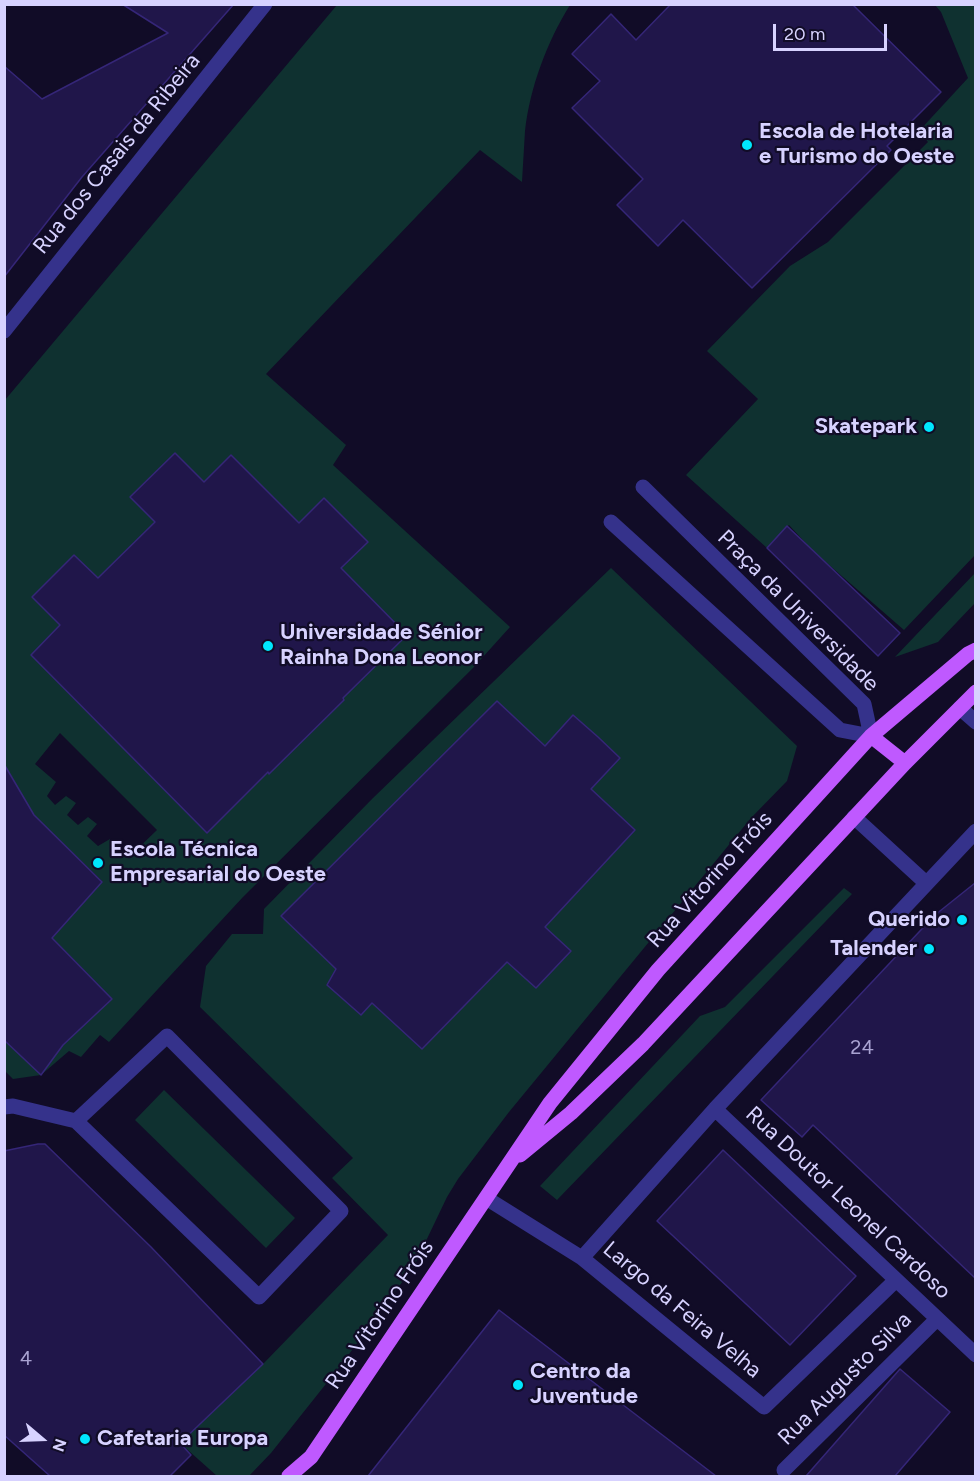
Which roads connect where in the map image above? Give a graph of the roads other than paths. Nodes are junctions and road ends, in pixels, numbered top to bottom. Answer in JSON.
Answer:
{"nodes":[{"id":1,"x":265,"y":4,"type":"edge"},
{"id":2,"x":4,"y":331,"type":"edge"},
{"id":3,"x":643,"y":488,"type":"dead end"},
{"id":4,"x":611,"y":522,"type":"dead end"},
{"id":5,"x":975,"y":650,"type":"edge"},
{"id":6,"x":975,"y":692,"type":"edge"},
{"id":7,"x":960,"y":708,"type":"junction"},
{"id":8,"x":975,"y":722,"type":"edge"},
{"id":9,"x":871,"y":736,"type":"junction"},
{"id":10,"x":905,"y":763,"type":"junction"},
{"id":11,"x":854,"y":817,"type":"junction"},
{"id":12,"x":975,"y":831,"type":"edge"},
{"id":13,"x":926,"y":882,"type":"junction"},
{"id":14,"x":4,"y":1107,"type":"edge"},
{"id":15,"x":715,"y":1109,"type":"junction"},
{"id":16,"x":76,"y":1121,"type":"junction"},
{"id":17,"x":507,"y":1167,"type":"junction"},
{"id":18,"x":486,"y":1198,"type":"junction"},
{"id":19,"x":582,"y":1258,"type":"junction"},
{"id":20,"x":896,"y":1280,"type":"junction"},
{"id":21,"x":937,"y":1319,"type":"junction"},
{"id":22,"x":975,"y":1355,"type":"edge"},
{"id":23,"x":311,"y":1457,"type":"junction"},
{"id":24,"x":784,"y":1470,"type":"dead end"},
{"id":25,"x":289,"y":1476,"type":"edge"},
{"id":26,"x":304,"y":1476,"type":"edge"}],
"edges":[{"from":1,"to":2,"type":"street","name":"Rua dos Casais da Ribeira"},
{"from":3,"to":9,"type":"street","name":"Praça da Universidade"},
{"from":4,"to":9,"type":"street"},
{"from":5,"to":9,"type":"main road","name":"Rua Vitorino Fróis"},
{"from":6,"to":7,"type":"main road","name":"Rua Vitorino Fróis"},
{"from":7,"to":8,"type":"street"},
{"from":7,"to":10,"type":"main road","name":"Rua Vitorino Fróis"},
{"from":9,"to":10,"type":"main road"},
{"from":9,"to":17,"type":"main road","name":"Rua Vitorino Fróis"},
{"from":10,"to":11,"type":"main road","name":"Rua Vitorino Fróis"},
{"from":11,"to":13,"type":"street"},
{"from":11,"to":17,"type":"main road","name":"Rua Vitorino Fróis"},
{"from":12,"to":13,"type":"street"},
{"from":13,"to":15,"type":"street"},
{"from":14,"to":16,"type":"street"},
{"from":15,"to":19,"type":"street","name":"Largo da Feira Velha"},
{"from":15,"to":20,"type":"street","name":"Rua Doutor Leonel Cardoso"},
{"from":16,"to":16,"type":"street"},
{"from":17,"to":18,"type":"main road","name":"Rua Vitorino Fróis"},
{"from":18,"to":19,"type":"street"},
{"from":18,"to":23,"type":"main road","name":"Rua Vitorino Fróis"},
{"from":19,"to":20,"type":"street","name":"Largo da Feira Velha"},
{"from":20,"to":21,"type":"street","name":"Rua Doutor Leonel Cardoso"},
{"from":21,"to":22,"type":"street","name":"Rua Doutor Leonel Cardoso"},
{"from":21,"to":24,"type":"street","name":"Rua Augusto Silva"},
{"from":23,"to":25,"type":"main road","name":"Rua Vitorino Fróis"},
{"from":23,"to":26,"type":"main road","name":"Rua Vitorino Fróis"}]}
